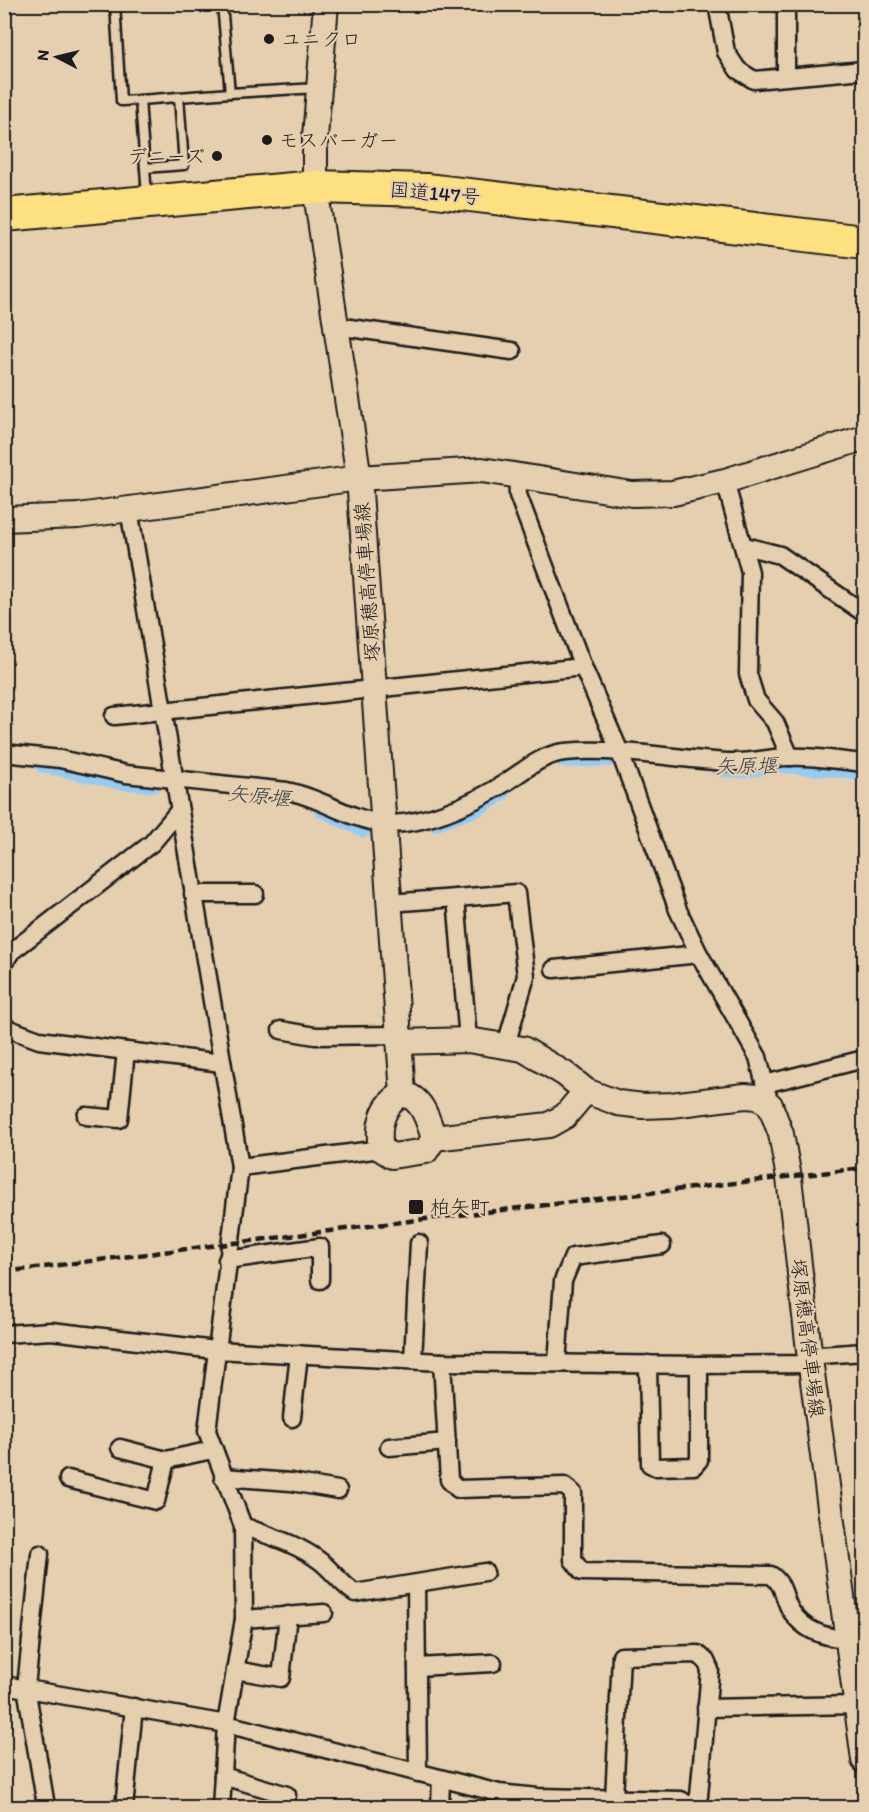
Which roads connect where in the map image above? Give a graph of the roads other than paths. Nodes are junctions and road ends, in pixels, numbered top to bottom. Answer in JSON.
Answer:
{"nodes":[{"id":1,"x":115,"y":4,"type":"edge"},
{"id":2,"x":222,"y":4,"type":"edge"},
{"id":3,"x":326,"y":4,"type":"edge"},
{"id":4,"x":717,"y":4,"type":"edge"},
{"id":5,"x":786,"y":4,"type":"edge"},
{"id":6,"x":864,"y":70,"type":"edge"},
{"id":7,"x":786,"y":76,"type":"junction"},
{"id":8,"x":319,"y":88,"type":"junction"},
{"id":9,"x":230,"y":93,"type":"junction"},
{"id":10,"x":178,"y":97,"type":"junction"},
{"id":11,"x":140,"y":100,"type":"junction"},
{"id":12,"x":145,"y":168,"type":"junction"},
{"id":13,"x":315,"y":187,"type":"junction"},
{"id":14,"x":148,"y":202,"type":"junction"},
{"id":15,"x":4,"y":215,"type":"edge"},
{"id":16,"x":864,"y":242,"type":"edge"},
{"id":17,"x":336,"y":326,"type":"junction"},
{"id":18,"x":512,"y":351,"type":"dead end"},
{"id":19,"x":864,"y":438,"type":"edge"},
{"id":20,"x":516,"y":474,"type":"junction"},
{"id":21,"x":359,"y":478,"type":"junction"},
{"id":22,"x":725,"y":481,"type":"junction"},
{"id":23,"x":129,"y":509,"type":"junction"},
{"id":24,"x":4,"y":519,"type":"edge"},
{"id":25,"x":745,"y":546,"type":"junction"},
{"id":26,"x":864,"y":613,"type":"edge"},
{"id":27,"x":583,"y":667,"type":"junction"},
{"id":28,"x":374,"y":689,"type":"junction"},
{"id":29,"x":163,"y":709,"type":"junction"},
{"id":30,"x":114,"y":716,"type":"dead end"},
{"id":31,"x":619,"y":750,"type":"junction"},
{"id":32,"x":4,"y":753,"type":"edge"},
{"id":33,"x":790,"y":756,"type":"junction"},
{"id":34,"x":864,"y":763,"type":"edge"},
{"id":35,"x":174,"y":779,"type":"junction"},
{"id":36,"x":178,"y":812,"type":"junction"},
{"id":37,"x":383,"y":824,"type":"junction"},
{"id":38,"x":193,"y":894,"type":"junction"},
{"id":39,"x":255,"y":894,"type":"dead end"},
{"id":40,"x":456,"y":898,"type":"junction"},
{"id":41,"x":389,"y":903,"type":"junction"},
{"id":42,"x":699,"y":954,"type":"junction"},
{"id":43,"x":4,"y":963,"type":"edge"},
{"id":44,"x":554,"y":969,"type":"dead end"},
{"id":45,"x":4,"y":1027,"type":"edge"},
{"id":46,"x":281,"y":1030,"type":"dead end"},
{"id":47,"x":398,"y":1039,"type":"junction"},
{"id":48,"x":468,"y":1040,"type":"junction"},
{"id":49,"x":506,"y":1045,"type":"junction"},
{"id":50,"x":126,"y":1051,"type":"junction"},
{"id":51,"x":864,"y":1059,"type":"edge"},
{"id":52,"x":222,"y":1063,"type":"junction"},
{"id":53,"x":586,"y":1091,"type":"junction"},
{"id":54,"x":403,"y":1094,"type":"junction"},
{"id":55,"x":768,"y":1094,"type":"junction"},
{"id":56,"x":86,"y":1116,"type":"dead end"},
{"id":57,"x":434,"y":1138,"type":"junction"},
{"id":58,"x":381,"y":1149,"type":"junction"},
{"id":59,"x":240,"y":1167,"type":"junction"},
{"id":60,"x":419,"y":1243,"type":"dead end"},
{"id":61,"x":662,"y":1245,"type":"dead end"},
{"id":62,"x":227,"y":1260,"type":"junction"},
{"id":63,"x":320,"y":1280,"type":"dead end"},
{"id":64,"x":4,"y":1334,"type":"edge"},
{"id":65,"x":216,"y":1350,"type":"junction"},
{"id":66,"x":864,"y":1353,"type":"edge"},
{"id":67,"x":299,"y":1354,"type":"junction"},
{"id":68,"x":810,"y":1359,"type":"junction"},
{"id":69,"x":413,"y":1360,"type":"junction"},
{"id":70,"x":442,"y":1362,"type":"junction"},
{"id":71,"x":557,"y":1364,"type":"junction"},
{"id":72,"x":648,"y":1364,"type":"junction"},
{"id":73,"x":699,"y":1365,"type":"junction"},
{"id":74,"x":292,"y":1418,"type":"dead end"},
{"id":75,"x":447,"y":1442,"type":"junction"},
{"id":76,"x":389,"y":1447,"type":"dead end"},
{"id":77,"x":120,"y":1448,"type":"dead end"},
{"id":78,"x":212,"y":1450,"type":"junction"},
{"id":79,"x":166,"y":1460,"type":"junction"},
{"id":80,"x":223,"y":1477,"type":"junction"},
{"id":81,"x":68,"y":1479,"type":"dead end"},
{"id":82,"x":338,"y":1490,"type":"dead end"},
{"id":83,"x":243,"y":1526,"type":"junction"},
{"id":84,"x":40,"y":1554,"type":"dead end"},
{"id":85,"x":485,"y":1572,"type":"dead end"},
{"id":86,"x":416,"y":1584,"type":"junction"},
{"id":87,"x":324,"y":1613,"type":"dead end"},
{"id":88,"x":288,"y":1615,"type":"junction"},
{"id":89,"x":244,"y":1619,"type":"junction"},
{"id":90,"x":848,"y":1638,"type":"junction"},
{"id":91,"x":493,"y":1663,"type":"dead end"},
{"id":92,"x":417,"y":1667,"type":"junction"},
{"id":93,"x":235,"y":1670,"type":"junction"},
{"id":94,"x":4,"y":1685,"type":"edge"},
{"id":95,"x":26,"y":1687,"type":"junction"},
{"id":96,"x":857,"y":1705,"type":"junction"},
{"id":97,"x":134,"y":1707,"type":"junction"},
{"id":98,"x":706,"y":1708,"type":"junction"},
{"id":99,"x":226,"y":1724,"type":"junction"},
{"id":100,"x":864,"y":1760,"type":"edge"},
{"id":101,"x":418,"y":1773,"type":"junction"},
{"id":102,"x":223,"y":1776,"type":"junction"},
{"id":103,"x":441,"y":1779,"type":"junction"},
{"id":104,"x":287,"y":1794,"type":"dead end"},
{"id":105,"x":614,"y":1799,"type":"junction"},
{"id":106,"x":46,"y":1806,"type":"dead end"},
{"id":107,"x":124,"y":1808,"type":"edge"},
{"id":108,"x":221,"y":1808,"type":"edge"},
{"id":109,"x":440,"y":1808,"type":"edge"},
{"id":110,"x":693,"y":1808,"type":"edge"}],
"edges":[{"from":1,"to":11,"type":"lane"},
{"from":2,"to":9,"type":"lane"},
{"from":3,"to":8,"type":"main road"},
{"from":4,"to":7,"type":"street"},
{"from":5,"to":7,"type":"street"},
{"from":6,"to":7,"type":"street"},
{"from":8,"to":9,"type":"lane"},
{"from":8,"to":13,"type":"main road"},
{"from":9,"to":10,"type":"lane"},
{"from":10,"to":11,"type":"lane"},
{"from":10,"to":12,"type":"lane"},
{"from":11,"to":12,"type":"lane"},
{"from":12,"to":14,"type":"lane"},
{"from":13,"to":14,"type":"highway","name":"国道147号"},
{"from":13,"to":16,"type":"highway","name":"国道147号"},
{"from":13,"to":17,"type":"main road"},
{"from":14,"to":15,"type":"highway","name":"国道147号"},
{"from":17,"to":18,"type":"street"},
{"from":17,"to":21,"type":"main road"},
{"from":19,"to":22,"type":"main road"},
{"from":20,"to":21,"type":"main road"},
{"from":20,"to":22,"type":"main road"},
{"from":20,"to":27,"type":"street"},
{"from":21,"to":23,"type":"main road","name":"塚原穂高停車場線"},
{"from":21,"to":28,"type":"main road","name":"塚原穂高停車場線"},
{"from":22,"to":25,"type":"street"},
{"from":23,"to":24,"type":"main road","name":"塚原穂高停車場線"},
{"from":23,"to":29,"type":"street"},
{"from":25,"to":26,"type":"street"},
{"from":25,"to":33,"type":"street"},
{"from":27,"to":28,"type":"street"},
{"from":27,"to":31,"type":"street"},
{"from":28,"to":29,"type":"street"},
{"from":28,"to":37,"type":"main road","name":"塚原穂高停車場線"},
{"from":29,"to":30,"type":"street"},
{"from":29,"to":35,"type":"street"},
{"from":31,"to":33,"type":"street"},
{"from":31,"to":37,"type":"street"},
{"from":31,"to":42,"type":"street"},
{"from":32,"to":35,"type":"street"},
{"from":33,"to":34,"type":"street"},
{"from":35,"to":36,"type":"street"},
{"from":35,"to":37,"type":"street"},
{"from":36,"to":38,"type":"street"},
{"from":36,"to":43,"type":"street"},
{"from":37,"to":41,"type":"main road","name":"塚原穂高停車場線"},
{"from":38,"to":39,"type":"street"},
{"from":38,"to":52,"type":"street"},
{"from":40,"to":41,"type":"street"},
{"from":40,"to":48,"type":"street"},
{"from":40,"to":49,"type":"street"},
{"from":41,"to":47,"type":"main road","name":"塚原穂高停車場線"},
{"from":42,"to":44,"type":"street"},
{"from":42,"to":55,"type":"street"},
{"from":45,"to":50,"type":"street"},
{"from":46,"to":47,"type":"street"},
{"from":47,"to":48,"type":"main road"},
{"from":47,"to":54,"type":"main road","name":"塚原穂高停車場線"},
{"from":48,"to":49,"type":"main road"},
{"from":49,"to":53,"type":"main road"},
{"from":50,"to":52,"type":"street"},
{"from":50,"to":56,"type":"street"},
{"from":51,"to":55,"type":"street"},
{"from":52,"to":59,"type":"street"},
{"from":53,"to":55,"type":"main road"},
{"from":53,"to":57,"type":"main road"},
{"from":54,"to":57,"type":"main road"},
{"from":54,"to":58,"type":"main road"},
{"from":55,"to":68,"type":"main road","name":"塚原穂高停車場線"},
{"from":57,"to":58,"type":"main road"},
{"from":58,"to":59,"type":"street"},
{"from":59,"to":62,"type":"street"},
{"from":60,"to":69,"type":"street"},
{"from":61,"to":71,"type":"street"},
{"from":62,"to":63,"type":"street"},
{"from":62,"to":65,"type":"street"},
{"from":64,"to":65,"type":"street"},
{"from":65,"to":67,"type":"street"},
{"from":65,"to":78,"type":"street"},
{"from":66,"to":68,"type":"street"},
{"from":67,"to":69,"type":"street"},
{"from":67,"to":74,"type":"street"},
{"from":68,"to":73,"type":"street"},
{"from":68,"to":90,"type":"main road","name":"塚原穂高停車場線"},
{"from":69,"to":70,"type":"street"},
{"from":70,"to":71,"type":"street"},
{"from":70,"to":75,"type":"street"},
{"from":71,"to":72,"type":"street"},
{"from":72,"to":73,"type":"street"},
{"from":72,"to":73,"type":"street"},
{"from":75,"to":76,"type":"street"},
{"from":75,"to":90,"type":"street"},
{"from":77,"to":79,"type":"street"},
{"from":78,"to":79,"type":"street"},
{"from":78,"to":80,"type":"street"},
{"from":79,"to":81,"type":"street"},
{"from":80,"to":82,"type":"street"},
{"from":80,"to":83,"type":"street"},
{"from":83,"to":86,"type":"street"},
{"from":83,"to":89,"type":"street"},
{"from":84,"to":95,"type":"street"},
{"from":85,"to":86,"type":"street"},
{"from":86,"to":92,"type":"street"},
{"from":87,"to":88,"type":"street"},
{"from":88,"to":89,"type":"street"},
{"from":88,"to":93,"type":"street"},
{"from":89,"to":93,"type":"street"},
{"from":90,"to":96,"type":"main road","name":"塚原穂高停車場線"},
{"from":91,"to":92,"type":"street"},
{"from":92,"to":101,"type":"street"},
{"from":93,"to":99,"type":"street"},
{"from":94,"to":95,"type":"street"},
{"from":95,"to":97,"type":"street"},
{"from":95,"to":106,"type":"street"},
{"from":96,"to":98,"type":"street"},
{"from":96,"to":100,"type":"main road","name":"塚原穂高停車場線"},
{"from":97,"to":99,"type":"street"},
{"from":97,"to":107,"type":"street"},
{"from":98,"to":105,"type":"street"},
{"from":98,"to":110,"type":"street"},
{"from":99,"to":101,"type":"street"},
{"from":99,"to":102,"type":"street"},
{"from":101,"to":103,"type":"street"},
{"from":102,"to":104,"type":"street"},
{"from":102,"to":108,"type":"street"},
{"from":103,"to":105,"type":"street"},
{"from":103,"to":109,"type":"street"},
{"from":105,"to":110,"type":"street"}]}
